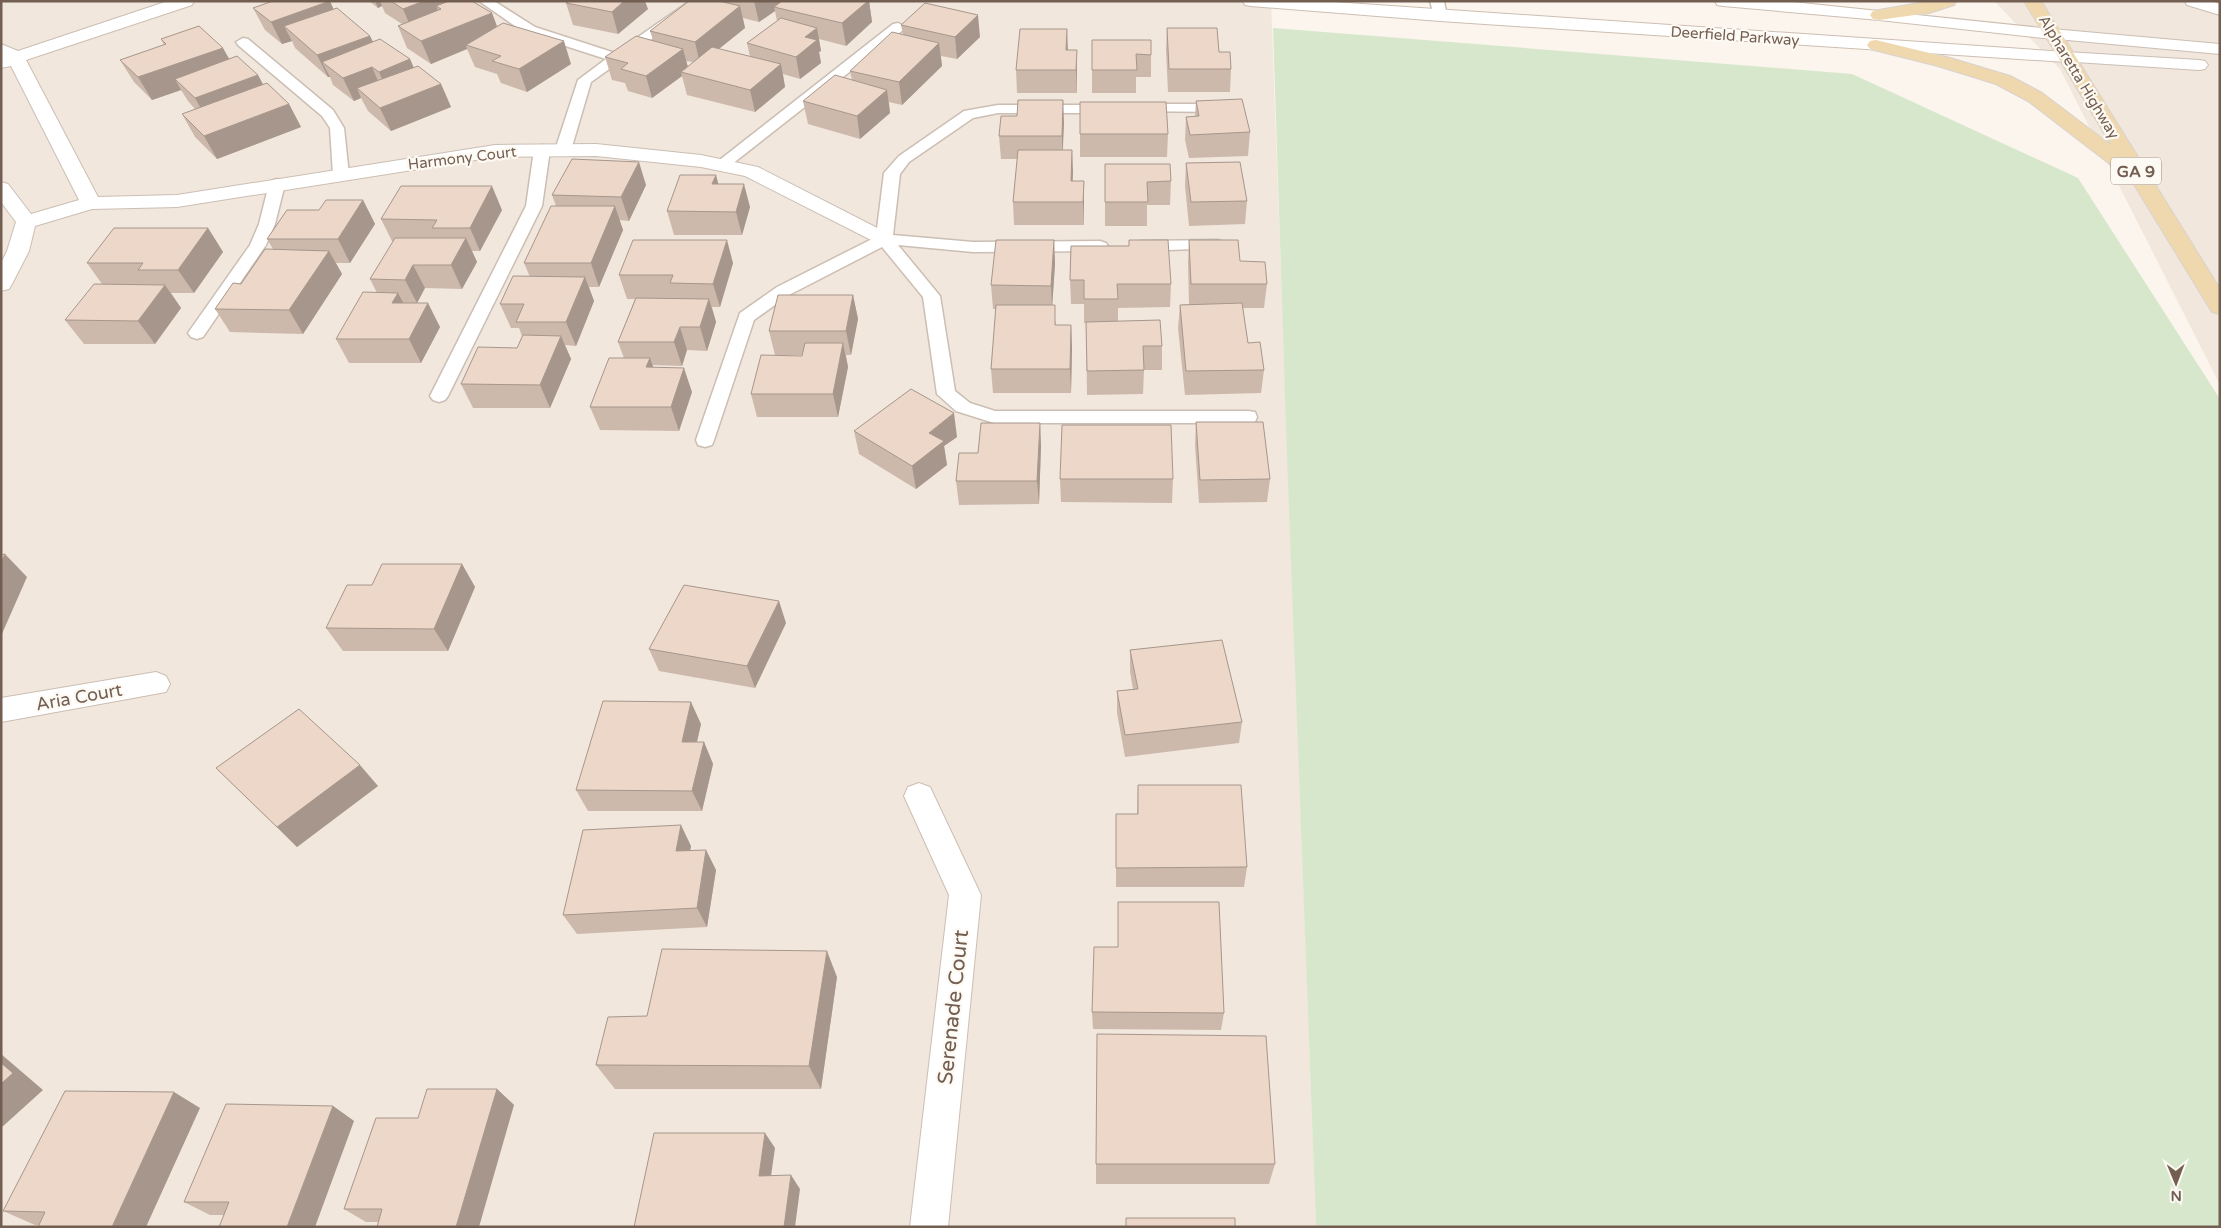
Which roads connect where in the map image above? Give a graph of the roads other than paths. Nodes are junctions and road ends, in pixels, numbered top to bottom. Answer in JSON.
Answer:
{"nodes":[{"id":1,"x":186,"y":1,"type":"edge"},
{"id":2,"x":485,"y":1,"type":"edge"},
{"id":3,"x":699,"y":1,"type":"edge"},
{"id":4,"x":1251,"y":1,"type":"edge"},
{"id":5,"x":1723,"y":1,"type":"edge"},
{"id":6,"x":1948,"y":1,"type":"edge"},
{"id":7,"x":2032,"y":1,"type":"edge"},
{"id":8,"x":2193,"y":1,"type":"edge"},
{"id":9,"x":1438,"y":9,"type":"edge"},
{"id":10,"x":2220,"y":10,"type":"edge"},
{"id":11,"x":1879,"y":15,"type":"junction"},
{"id":12,"x":898,"y":27,"type":"dead end"},
{"id":13,"x":2052,"y":34,"type":"junction"},
{"id":14,"x":243,"y":42,"type":"dead end"},
{"id":15,"x":1876,"y":45,"type":"junction"},
{"id":16,"x":2220,"y":49,"type":"edge"},
{"id":17,"x":6,"y":57,"type":"edge"},
{"id":18,"x":2066,"y":57,"type":"junction"},
{"id":19,"x":617,"y":58,"type":"junction"},
{"id":20,"x":2220,"y":67,"type":"edge"},
{"id":21,"x":1216,"y":108,"type":"edge"},
{"id":22,"x":542,"y":150,"type":"junction"},
{"id":23,"x":563,"y":150,"type":"junction"},
{"id":24,"x":722,"y":165,"type":"junction"},
{"id":25,"x":341,"y":175,"type":"junction"},
{"id":26,"x":2140,"y":178,"type":"junction"},
{"id":27,"x":277,"y":184,"type":"junction"},
{"id":28,"x":1,"y":188,"type":"edge"},
{"id":29,"x":91,"y":203,"type":"junction"},
{"id":30,"x":26,"y":222,"type":"junction"},
{"id":31,"x":884,"y":239,"type":"junction"},
{"id":32,"x":1230,"y":245,"type":"edge"},
{"id":33,"x":1,"y":284,"type":"edge"},
{"id":34,"x":2220,"y":307,"type":"edge"},
{"id":35,"x":197,"y":333,"type":"dead end"},
{"id":36,"x":439,"y":396,"type":"dead end"},
{"id":37,"x":1248,"y":417,"type":"dead end"},
{"id":38,"x":705,"y":440,"type":"dead end"},
{"id":39,"x":156,"y":684,"type":"dead end"},
{"id":40,"x":1,"y":710,"type":"edge"},
{"id":41,"x":920,"y":796,"type":"dead end"},
{"id":42,"x":929,"y":1227,"type":"edge"}],
"edges":[{"from":1,"to":17,"type":"street"},
{"from":2,"to":19,"type":"lane"},
{"from":3,"to":19,"type":"lane"},
{"from":4,"to":9,"type":"street","name":"Deerfield Parkway"},
{"from":5,"to":11,"type":"street","name":"Deerfield Parkway"},
{"from":6,"to":11,"type":"main road"},
{"from":7,"to":13,"type":"main road","name":"Alpharetta Highway","number":"GA 9"},
{"from":8,"to":10,"type":"street"},
{"from":9,"to":15,"type":"street","name":"Deerfield Parkway"},
{"from":11,"to":13,"type":"street","name":"Deerfield Parkway"},
{"from":12,"to":24,"type":"lane"},
{"from":13,"to":16,"type":"street","name":"Deerfield Parkway"},
{"from":13,"to":18,"type":"main road","name":"Alpharetta Highway","number":"GA 9"},
{"from":14,"to":25,"type":"lane"},
{"from":15,"to":18,"type":"street","name":"Deerfield Parkway"},
{"from":15,"to":26,"type":"main road"},
{"from":17,"to":29,"type":"street"},
{"from":18,"to":20,"type":"street","name":"Deerfield Parkway"},
{"from":18,"to":26,"type":"main road","name":"Alpharetta Highway","number":"GA 9"},
{"from":19,"to":23,"type":"lane"},
{"from":21,"to":31,"type":"lane"},
{"from":22,"to":23,"type":"street","name":"Harmony Court"},
{"from":22,"to":25,"type":"street","name":"Harmony Court"},
{"from":22,"to":36,"type":"lane"},
{"from":23,"to":24,"type":"street","name":"Harmony Court"},
{"from":24,"to":31,"type":"street","name":"Harmony Court"},
{"from":25,"to":27,"type":"street","name":"Harmony Court"},
{"from":26,"to":34,"type":"main road","name":"Alpharetta Highway","number":"GA 9"},
{"from":27,"to":29,"type":"street","name":"Harmony Court"},
{"from":27,"to":35,"type":"lane"},
{"from":28,"to":30,"type":"street"},
{"from":29,"to":30,"type":"street","name":"Harmony Court"},
{"from":30,"to":33,"type":"street"},
{"from":31,"to":32,"type":"lane"},
{"from":31,"to":37,"type":"lane"},
{"from":31,"to":38,"type":"lane"},
{"from":39,"to":40,"type":"street","name":"Aria Court"},
{"from":41,"to":42,"type":"street","name":"Serenade Court"}]}
